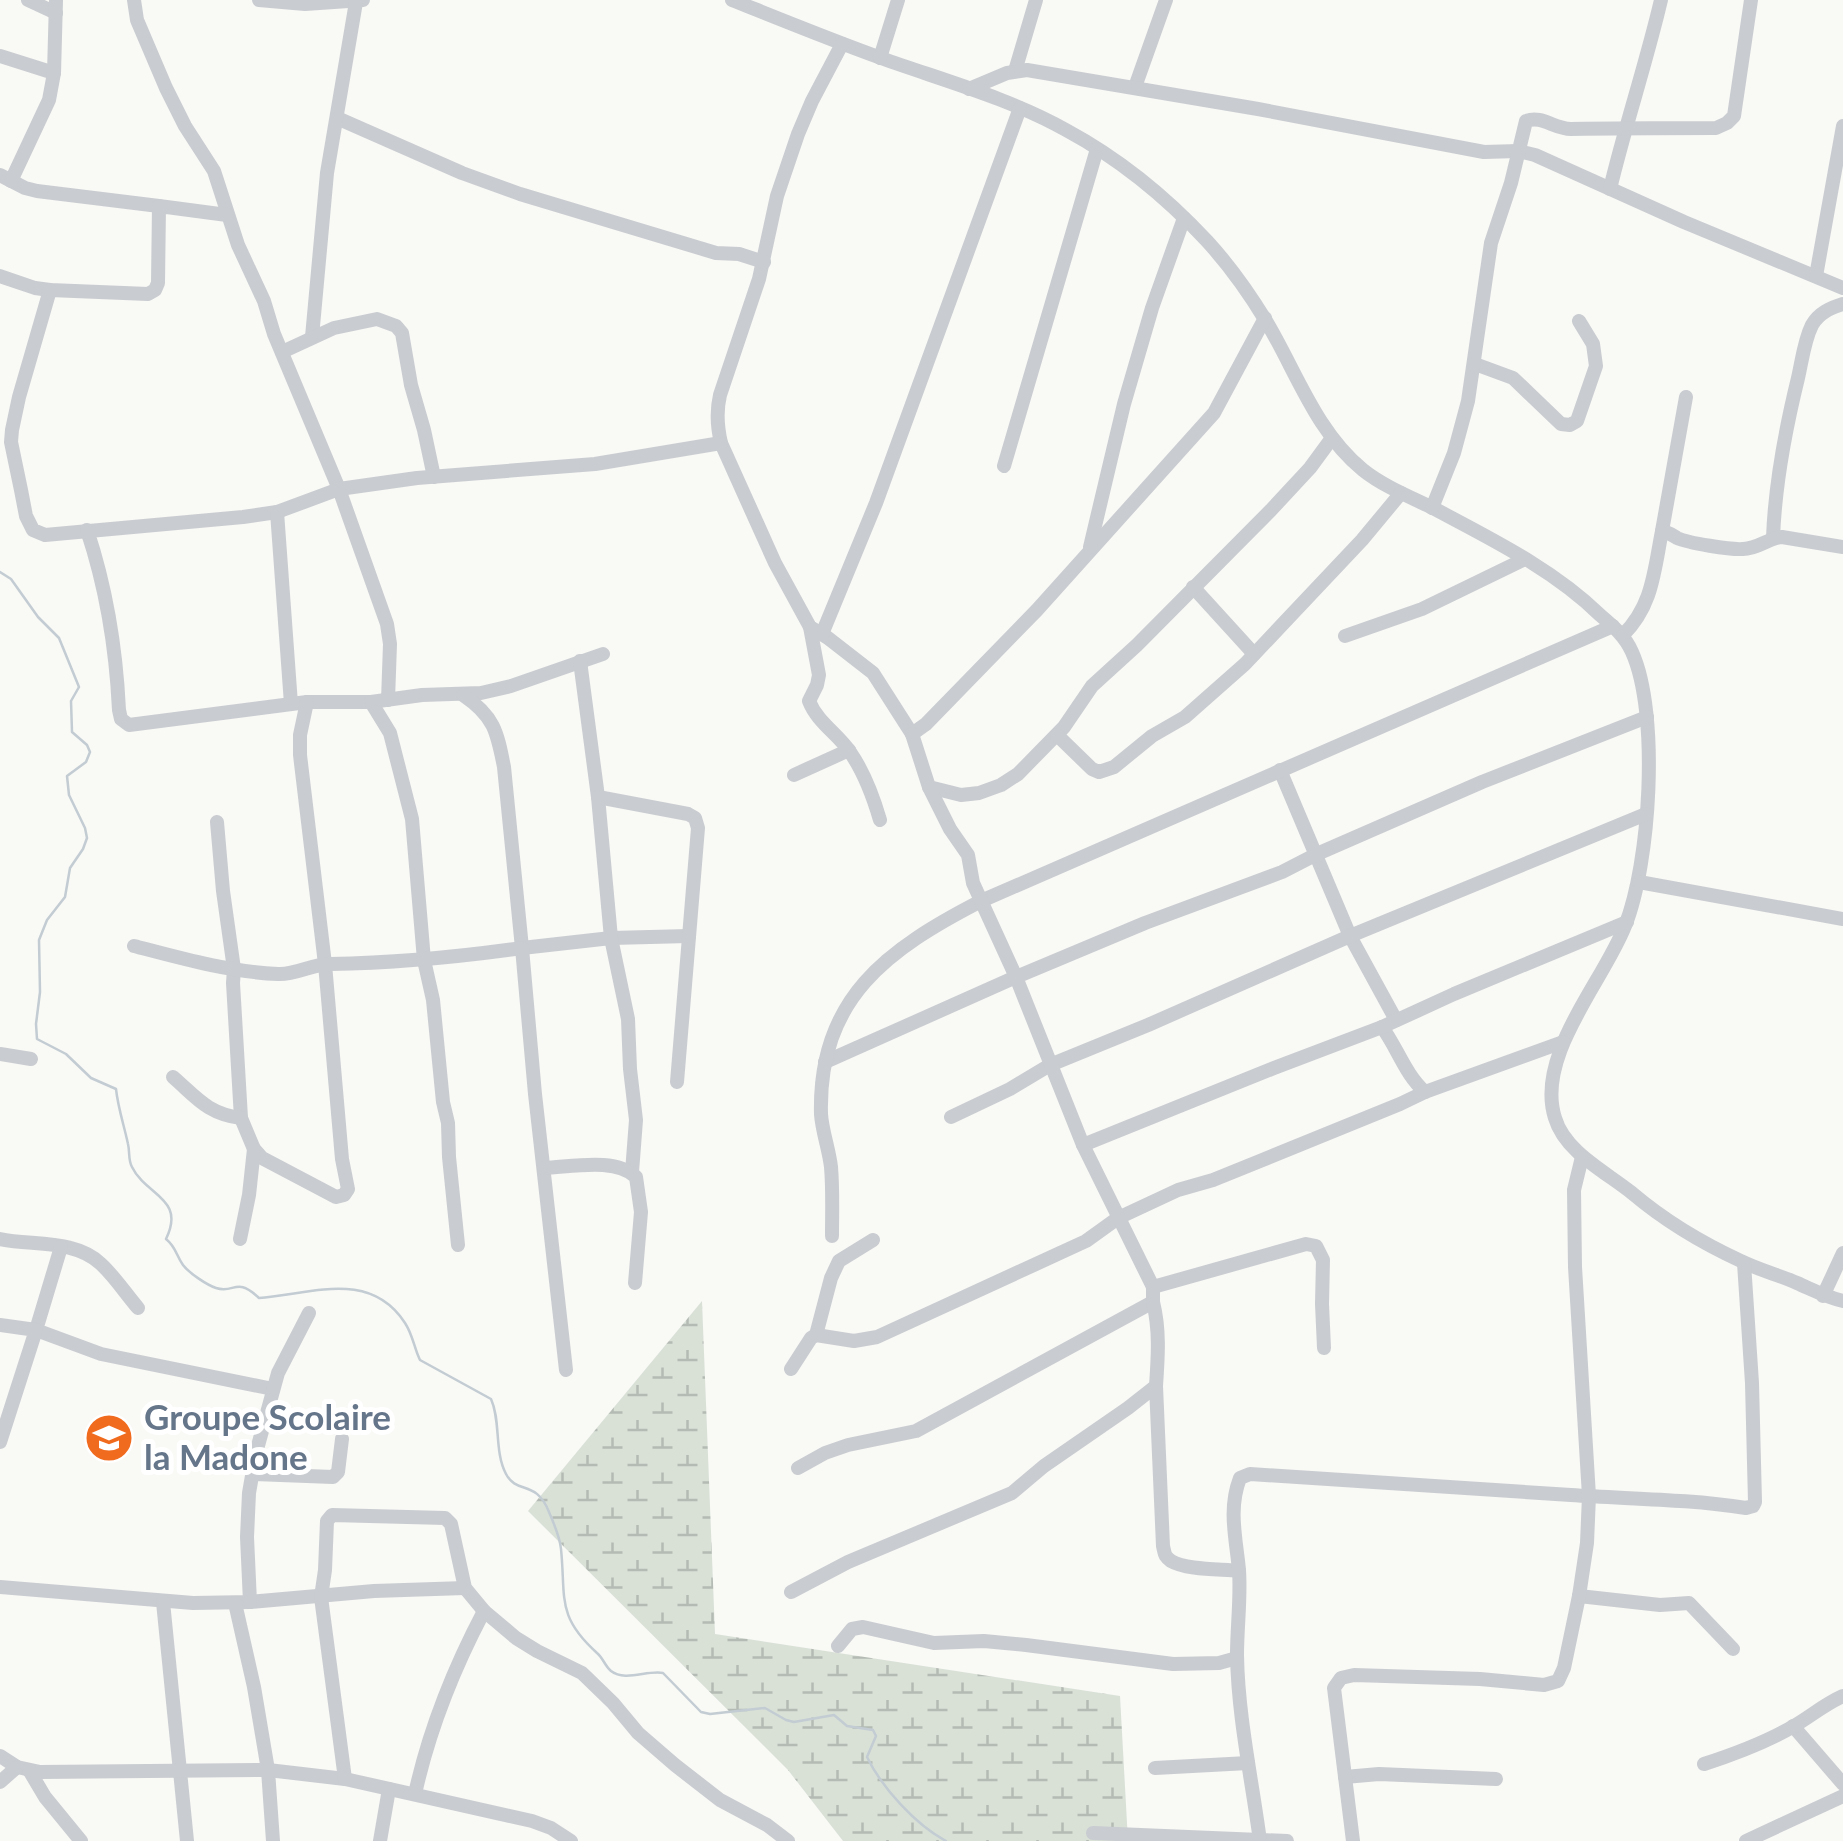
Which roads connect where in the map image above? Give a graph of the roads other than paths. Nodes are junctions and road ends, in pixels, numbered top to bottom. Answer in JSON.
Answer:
{"nodes":[{"id":1,"x":28,"y":0,"type":"edge"},
{"id":2,"x":134,"y":0,"type":"edge"},
{"id":3,"x":260,"y":0,"type":"edge"},
{"id":4,"x":732,"y":0,"type":"edge"},
{"id":5,"x":898,"y":0,"type":"edge"},
{"id":6,"x":1036,"y":0,"type":"edge"},
{"id":7,"x":1166,"y":0,"type":"edge"},
{"id":8,"x":1661,"y":0,"type":"edge"},
{"id":9,"x":1751,"y":0,"type":"edge"},
{"id":10,"x":360,"y":1,"type":"edge"},
{"id":11,"x":56,"y":6,"type":"edge"},
{"id":12,"x":842,"y":44,"type":"junction"},
{"id":13,"x":0,"y":56,"type":"edge"},
{"id":14,"x":880,"y":58,"type":"junction"},
{"id":15,"x":1014,"y":70,"type":"junction"},
{"id":16,"x":54,"y":73,"type":"junction"},
{"id":17,"x":1134,"y":88,"type":"junction"},
{"id":18,"x":969,"y":89,"type":"junction"},
{"id":19,"x":1020,"y":108,"type":"junction"},
{"id":20,"x":337,"y":118,"type":"junction"},
{"id":21,"x":1843,"y":126,"type":"edge"},
{"id":22,"x":1624,"y":127,"type":"junction"},
{"id":23,"x":1097,"y":149,"type":"junction"},
{"id":24,"x":1518,"y":151,"type":"junction"},
{"id":25,"x":5,"y":178,"type":"edge"},
{"id":26,"x":1610,"y":190,"type":"junction"},
{"id":27,"x":159,"y":206,"type":"junction"},
{"id":28,"x":227,"y":215,"type":"junction"},
{"id":29,"x":1184,"y":218,"type":"junction"},
{"id":30,"x":764,"y":262,"type":"junction"},
{"id":31,"x":0,"y":276,"type":"edge"},
{"id":32,"x":1816,"y":276,"type":"junction"},
{"id":33,"x":1843,"y":288,"type":"edge"},
{"id":34,"x":50,"y":290,"type":"junction"},
{"id":35,"x":1843,"y":304,"type":"edge"},
{"id":36,"x":1264,"y":318,"type":"junction"},
{"id":37,"x":1578,"y":321,"type":"dead end"},
{"id":38,"x":312,"y":338,"type":"junction"},
{"id":39,"x":282,"y":352,"type":"junction"},
{"id":40,"x":1475,"y":364,"type":"junction"},
{"id":41,"x":1686,"y":397,"type":"dead end"},
{"id":42,"x":1332,"y":438,"type":"junction"},
{"id":43,"x":721,"y":443,"type":"junction"},
{"id":44,"x":1004,"y":466,"type":"dead end"},
{"id":45,"x":434,"y":477,"type":"junction"},
{"id":46,"x":340,"y":489,"type":"junction"},
{"id":47,"x":1402,"y":492,"type":"junction"},
{"id":48,"x":1432,"y":508,"type":"junction"},
{"id":49,"x":277,"y":512,"type":"junction"},
{"id":50,"x":88,"y":530,"type":"junction"},
{"id":51,"x":1662,"y":531,"type":"junction"},
{"id":52,"x":1773,"y":538,"type":"junction"},
{"id":53,"x":1843,"y":547,"type":"edge"},
{"id":54,"x":1088,"y":552,"type":"junction"},
{"id":55,"x":1525,"y":559,"type":"junction"},
{"id":56,"x":1193,"y":587,"type":"junction"},
{"id":57,"x":816,"y":631,"type":"junction"},
{"id":58,"x":1618,"y":631,"type":"junction"},
{"id":59,"x":1345,"y":636,"type":"dead end"},
{"id":60,"x":603,"y":654,"type":"dead end"},
{"id":61,"x":1254,"y":654,"type":"junction"},
{"id":62,"x":580,"y":661,"type":"junction"},
{"id":63,"x":463,"y":695,"type":"junction"},
{"id":64,"x":388,"y":700,"type":"junction"},
{"id":65,"x":306,"y":702,"type":"junction"},
{"id":66,"x":371,"y":702,"type":"junction"},
{"id":67,"x":290,"y":704,"type":"junction"},
{"id":68,"x":1647,"y":717,"type":"junction"},
{"id":69,"x":912,"y":734,"type":"junction"},
{"id":70,"x":1057,"y":735,"type":"junction"},
{"id":71,"x":849,"y":750,"type":"junction"},
{"id":72,"x":1280,"y":770,"type":"junction"},
{"id":73,"x":794,"y":775,"type":"dead end"},
{"id":74,"x":929,"y":787,"type":"junction"},
{"id":75,"x":598,"y":797,"type":"junction"},
{"id":76,"x":1646,"y":814,"type":"junction"},
{"id":77,"x":880,"y":820,"type":"dead end"},
{"id":78,"x":217,"y":822,"type":"dead end"},
{"id":79,"x":1316,"y":854,"type":"junction"},
{"id":80,"x":1639,"y":882,"type":"junction"},
{"id":81,"x":981,"y":900,"type":"junction"},
{"id":82,"x":1843,"y":919,"type":"edge"},
{"id":83,"x":1627,"y":922,"type":"junction"},
{"id":84,"x":689,"y":936,"type":"junction"},
{"id":85,"x":1350,"y":936,"type":"junction"},
{"id":86,"x":611,"y":938,"type":"junction"},
{"id":87,"x":134,"y":946,"type":"dead end"},
{"id":88,"x":522,"y":948,"type":"junction"},
{"id":89,"x":424,"y":960,"type":"junction"},
{"id":90,"x":325,"y":964,"type":"junction"},
{"id":91,"x":234,"y":969,"type":"junction"},
{"id":92,"x":1016,"y":978,"type":"junction"},
{"id":93,"x":1389,"y":1024,"type":"junction"},
{"id":94,"x":1563,"y":1042,"type":"junction"},
{"id":95,"x":0,"y":1054,"type":"edge"},
{"id":96,"x":32,"y":1059,"type":"dead end"},
{"id":97,"x":826,"y":1062,"type":"junction"},
{"id":98,"x":1050,"y":1065,"type":"junction"},
{"id":99,"x":173,"y":1078,"type":"dead end"},
{"id":100,"x":678,"y":1082,"type":"dead end"},
{"id":101,"x":1425,"y":1092,"type":"junction"},
{"id":102,"x":950,"y":1117,"type":"dead end"},
{"id":103,"x":241,"y":1118,"type":"junction"},
{"id":104,"x":1083,"y":1145,"type":"junction"},
{"id":105,"x":254,"y":1149,"type":"junction"},
{"id":106,"x":1582,"y":1157,"type":"junction"},
{"id":107,"x":544,"y":1168,"type":"junction"},
{"id":108,"x":632,"y":1172,"type":"junction"},
{"id":109,"x":1118,"y":1218,"type":"junction"},
{"id":110,"x":832,"y":1236,"type":"dead end"},
{"id":111,"x":0,"y":1239,"type":"edge"},
{"id":112,"x":240,"y":1240,"type":"dead end"},
{"id":113,"x":873,"y":1240,"type":"dead end"},
{"id":114,"x":458,"y":1245,"type":"dead end"},
{"id":115,"x":61,"y":1246,"type":"junction"},
{"id":116,"x":1843,"y":1253,"type":"edge"},
{"id":117,"x":1744,"y":1263,"type":"junction"},
{"id":118,"x":635,"y":1283,"type":"dead end"},
{"id":119,"x":1153,"y":1294,"type":"junction"},
{"id":120,"x":1823,"y":1296,"type":"junction"},
{"id":121,"x":1843,"y":1302,"type":"edge"},
{"id":122,"x":138,"y":1308,"type":"dead end"},
{"id":123,"x":309,"y":1313,"type":"dead end"},
{"id":124,"x":0,"y":1325,"type":"edge"},
{"id":125,"x":36,"y":1330,"type":"junction"},
{"id":126,"x":816,"y":1334,"type":"junction"},
{"id":127,"x":1324,"y":1348,"type":"dead end"},
{"id":128,"x":791,"y":1368,"type":"dead end"},
{"id":129,"x":566,"y":1370,"type":"dead end"},
{"id":130,"x":1156,"y":1386,"type":"junction"},
{"id":131,"x":273,"y":1389,"type":"junction"},
{"id":132,"x":342,"y":1439,"type":"dead end"},
{"id":133,"x":0,"y":1442,"type":"edge"},
{"id":134,"x":798,"y":1468,"type":"dead end"},
{"id":135,"x":252,"y":1474,"type":"junction"},
{"id":136,"x":1589,"y":1496,"type":"junction"},
{"id":137,"x":1239,"y":1572,"type":"junction"},
{"id":138,"x":0,"y":1586,"type":"edge"},
{"id":139,"x":465,"y":1588,"type":"junction"},
{"id":140,"x":791,"y":1592,"type":"dead end"},
{"id":141,"x":1580,"y":1596,"type":"junction"},
{"id":142,"x":322,"y":1597,"type":"junction"},
{"id":143,"x":163,"y":1602,"type":"junction"},
{"id":144,"x":242,"y":1602,"type":"junction"},
{"id":145,"x":484,"y":1611,"type":"junction"},
{"id":146,"x":838,"y":1646,"type":"dead end"},
{"id":147,"x":1733,"y":1649,"type":"dead end"},
{"id":148,"x":1237,"y":1658,"type":"junction"},
{"id":149,"x":1843,"y":1696,"type":"edge"},
{"id":150,"x":1794,"y":1726,"type":"junction"},
{"id":151,"x":1,"y":1758,"type":"edge"},
{"id":152,"x":1248,"y":1763,"type":"junction"},
{"id":153,"x":1704,"y":1764,"type":"dead end"},
{"id":154,"x":1155,"y":1768,"type":"dead end"},
{"id":155,"x":23,"y":1769,"type":"junction"},
{"id":156,"x":268,"y":1770,"type":"junction"},
{"id":157,"x":180,"y":1771,"type":"junction"},
{"id":158,"x":1345,"y":1778,"type":"junction"},
{"id":159,"x":345,"y":1779,"type":"junction"},
{"id":160,"x":1496,"y":1779,"type":"dead end"},
{"id":161,"x":0,"y":1782,"type":"edge"},
{"id":162,"x":1843,"y":1784,"type":"edge"},
{"id":163,"x":389,"y":1789,"type":"junction"},
{"id":164,"x":415,"y":1794,"type":"junction"},
{"id":165,"x":1843,"y":1796,"type":"edge"},
{"id":166,"x":1093,"y":1833,"type":"dead end"},
{"id":167,"x":550,"y":1835,"type":"edge"},
{"id":168,"x":81,"y":1841,"type":"edge"},
{"id":169,"x":186,"y":1841,"type":"edge"},
{"id":170,"x":274,"y":1841,"type":"edge"},
{"id":171,"x":380,"y":1841,"type":"edge"},
{"id":172,"x":571,"y":1841,"type":"edge"},
{"id":173,"x":788,"y":1841,"type":"edge"},
{"id":174,"x":1260,"y":1841,"type":"edge"},
{"id":175,"x":1287,"y":1841,"type":"edge"},
{"id":176,"x":1353,"y":1841,"type":"edge"},
{"id":177,"x":1746,"y":1841,"type":"edge"}],
"edges":[{"from":1,"to":11,"type":"street"},
{"from":2,"to":28,"type":"street"},
{"from":3,"to":10,"type":"street"},
{"from":4,"to":12,"type":"street"},
{"from":5,"to":14,"type":"street"},
{"from":6,"to":15,"type":"street"},
{"from":7,"to":17,"type":"street"},
{"from":8,"to":22,"type":"street"},
{"from":9,"to":22,"type":"street"},
{"from":10,"to":20,"type":"street"},
{"from":11,"to":16,"type":"street"},
{"from":12,"to":14,"type":"street"},
{"from":12,"to":30,"type":"street"},
{"from":13,"to":16,"type":"street"},
{"from":14,"to":18,"type":"street"},
{"from":15,"to":17,"type":"street"},
{"from":15,"to":18,"type":"street"},
{"from":16,"to":25,"type":"street"},
{"from":17,"to":24,"type":"street"},
{"from":18,"to":19,"type":"street"},
{"from":19,"to":23,"type":"street"},
{"from":19,"to":57,"type":"street"},
{"from":20,"to":30,"type":"street"},
{"from":20,"to":38,"type":"street"},
{"from":21,"to":32,"type":"street"},
{"from":22,"to":24,"type":"street"},
{"from":22,"to":26,"type":"street"},
{"from":23,"to":29,"type":"street"},
{"from":23,"to":44,"type":"street"},
{"from":24,"to":26,"type":"street"},
{"from":24,"to":40,"type":"street"},
{"from":25,"to":27,"type":"street"},
{"from":26,"to":32,"type":"street"},
{"from":27,"to":28,"type":"street"},
{"from":27,"to":34,"type":"street"},
{"from":28,"to":39,"type":"street"},
{"from":29,"to":36,"type":"street"},
{"from":29,"to":54,"type":"street"},
{"from":30,"to":43,"type":"street"},
{"from":31,"to":34,"type":"street"},
{"from":32,"to":33,"type":"street"},
{"from":34,"to":50,"type":"street"},
{"from":35,"to":52,"type":"street"},
{"from":36,"to":42,"type":"street"},
{"from":36,"to":54,"type":"street"},
{"from":37,"to":40,"type":"street"},
{"from":38,"to":39,"type":"street"},
{"from":38,"to":45,"type":"street"},
{"from":39,"to":46,"type":"street"},
{"from":40,"to":48,"type":"street"},
{"from":41,"to":51,"type":"street"},
{"from":42,"to":47,"type":"street"},
{"from":42,"to":56,"type":"street"},
{"from":43,"to":45,"type":"street"},
{"from":43,"to":57,"type":"street"},
{"from":45,"to":46,"type":"street"},
{"from":46,"to":49,"type":"street"},
{"from":46,"to":64,"type":"street"},
{"from":47,"to":48,"type":"street"},
{"from":47,"to":61,"type":"street"},
{"from":48,"to":55,"type":"street"},
{"from":49,"to":50,"type":"street"},
{"from":49,"to":67,"type":"street"},
{"from":50,"to":67,"type":"street"},
{"from":51,"to":52,"type":"street"},
{"from":51,"to":58,"type":"street"},
{"from":52,"to":53,"type":"street"},
{"from":54,"to":69,"type":"street"},
{"from":55,"to":58,"type":"street"},
{"from":55,"to":59,"type":"street"},
{"from":56,"to":61,"type":"street"},
{"from":56,"to":70,"type":"street"},
{"from":57,"to":69,"type":"street"},
{"from":57,"to":71,"type":"street"},
{"from":58,"to":68,"type":"street"},
{"from":58,"to":72,"type":"street"},
{"from":60,"to":62,"type":"street"},
{"from":61,"to":70,"type":"street"},
{"from":62,"to":63,"type":"street"},
{"from":62,"to":75,"type":"street"},
{"from":63,"to":64,"type":"street"},
{"from":63,"to":88,"type":"street"},
{"from":64,"to":66,"type":"street"},
{"from":65,"to":66,"type":"street"},
{"from":65,"to":67,"type":"street"},
{"from":65,"to":90,"type":"street"},
{"from":66,"to":89,"type":"street"},
{"from":68,"to":76,"type":"street"},
{"from":68,"to":79,"type":"street"},
{"from":69,"to":74,"type":"street"},
{"from":70,"to":74,"type":"street"},
{"from":71,"to":73,"type":"street"},
{"from":71,"to":77,"type":"street"},
{"from":72,"to":79,"type":"street"},
{"from":72,"to":81,"type":"street"},
{"from":74,"to":81,"type":"street"},
{"from":75,"to":84,"type":"street"},
{"from":75,"to":86,"type":"street"},
{"from":76,"to":80,"type":"street"},
{"from":76,"to":85,"type":"street"},
{"from":78,"to":91,"type":"street"},
{"from":79,"to":85,"type":"street"},
{"from":79,"to":92,"type":"street"},
{"from":80,"to":82,"type":"street"},
{"from":80,"to":83,"type":"street"},
{"from":81,"to":92,"type":"street"},
{"from":81,"to":97,"type":"street"},
{"from":83,"to":93,"type":"street"},
{"from":83,"to":94,"type":"street"},
{"from":84,"to":86,"type":"street"},
{"from":84,"to":100,"type":"street"},
{"from":85,"to":93,"type":"street"},
{"from":85,"to":98,"type":"street"},
{"from":86,"to":88,"type":"street"},
{"from":86,"to":108,"type":"street"},
{"from":87,"to":91,"type":"street"},
{"from":88,"to":89,"type":"street"},
{"from":88,"to":107,"type":"street"},
{"from":89,"to":90,"type":"street"},
{"from":89,"to":114,"type":"street"},
{"from":90,"to":91,"type":"street"},
{"from":90,"to":105,"type":"street"},
{"from":91,"to":103,"type":"street"},
{"from":92,"to":97,"type":"street"},
{"from":92,"to":98,"type":"street"},
{"from":93,"to":101,"type":"street"},
{"from":93,"to":104,"type":"street"},
{"from":94,"to":101,"type":"street"},
{"from":94,"to":106,"type":"street"},
{"from":95,"to":96,"type":"street"},
{"from":97,"to":110,"type":"street"},
{"from":98,"to":102,"type":"street"},
{"from":98,"to":104,"type":"street"},
{"from":99,"to":103,"type":"street"},
{"from":101,"to":109,"type":"street"},
{"from":103,"to":105,"type":"street"},
{"from":104,"to":109,"type":"street"},
{"from":105,"to":112,"type":"street"},
{"from":106,"to":117,"type":"street"},
{"from":106,"to":136,"type":"street"},
{"from":107,"to":108,"type":"street"},
{"from":107,"to":129,"type":"street"},
{"from":108,"to":118,"type":"street"},
{"from":109,"to":119,"type":"street"},
{"from":109,"to":126,"type":"street"},
{"from":111,"to":115,"type":"street"},
{"from":113,"to":126,"type":"street"},
{"from":115,"to":122,"type":"street"},
{"from":115,"to":125,"type":"street"},
{"from":116,"to":120,"type":"street"},
{"from":117,"to":120,"type":"street"},
{"from":117,"to":136,"type":"street"},
{"from":119,"to":127,"type":"street"},
{"from":119,"to":130,"type":"street"},
{"from":119,"to":134,"type":"street"},
{"from":120,"to":121,"type":"street"},
{"from":123,"to":131,"type":"street"},
{"from":124,"to":125,"type":"street"},
{"from":125,"to":131,"type":"street"},
{"from":125,"to":133,"type":"street"},
{"from":126,"to":128,"type":"street"},
{"from":130,"to":137,"type":"street"},
{"from":130,"to":140,"type":"street"},
{"from":131,"to":135,"type":"street"},
{"from":132,"to":135,"type":"street"},
{"from":135,"to":144,"type":"street"},
{"from":136,"to":137,"type":"street"},
{"from":136,"to":141,"type":"street"},
{"from":137,"to":148,"type":"street"},
{"from":138,"to":143,"type":"street"},
{"from":139,"to":142,"type":"street"},
{"from":139,"to":142,"type":"street"},
{"from":139,"to":145,"type":"street"},
{"from":141,"to":147,"type":"street"},
{"from":141,"to":158,"type":"street"},
{"from":142,"to":144,"type":"street"},
{"from":142,"to":159,"type":"street"},
{"from":143,"to":144,"type":"street"},
{"from":143,"to":157,"type":"street"},
{"from":144,"to":156,"type":"street"},
{"from":145,"to":164,"type":"street"},
{"from":145,"to":173,"type":"street"},
{"from":146,"to":148,"type":"street"},
{"from":148,"to":152,"type":"street"},
{"from":149,"to":150,"type":"street"},
{"from":150,"to":153,"type":"street"},
{"from":150,"to":162,"type":"street"},
{"from":151,"to":155,"type":"street"},
{"from":152,"to":154,"type":"street"},
{"from":152,"to":174,"type":"street"},
{"from":155,"to":157,"type":"street"},
{"from":155,"to":161,"type":"street"},
{"from":155,"to":168,"type":"street"},
{"from":156,"to":157,"type":"street"},
{"from":156,"to":159,"type":"street"},
{"from":156,"to":170,"type":"street"},
{"from":157,"to":169,"type":"street"},
{"from":158,"to":160,"type":"street"},
{"from":158,"to":176,"type":"street"},
{"from":159,"to":163,"type":"street"},
{"from":163,"to":164,"type":"street"},
{"from":163,"to":171,"type":"street"},
{"from":164,"to":167,"type":"street"},
{"from":165,"to":177,"type":"street"},
{"from":166,"to":174,"type":"street"},
{"from":167,"to":172,"type":"street"},
{"from":174,"to":175,"type":"street"}]}
